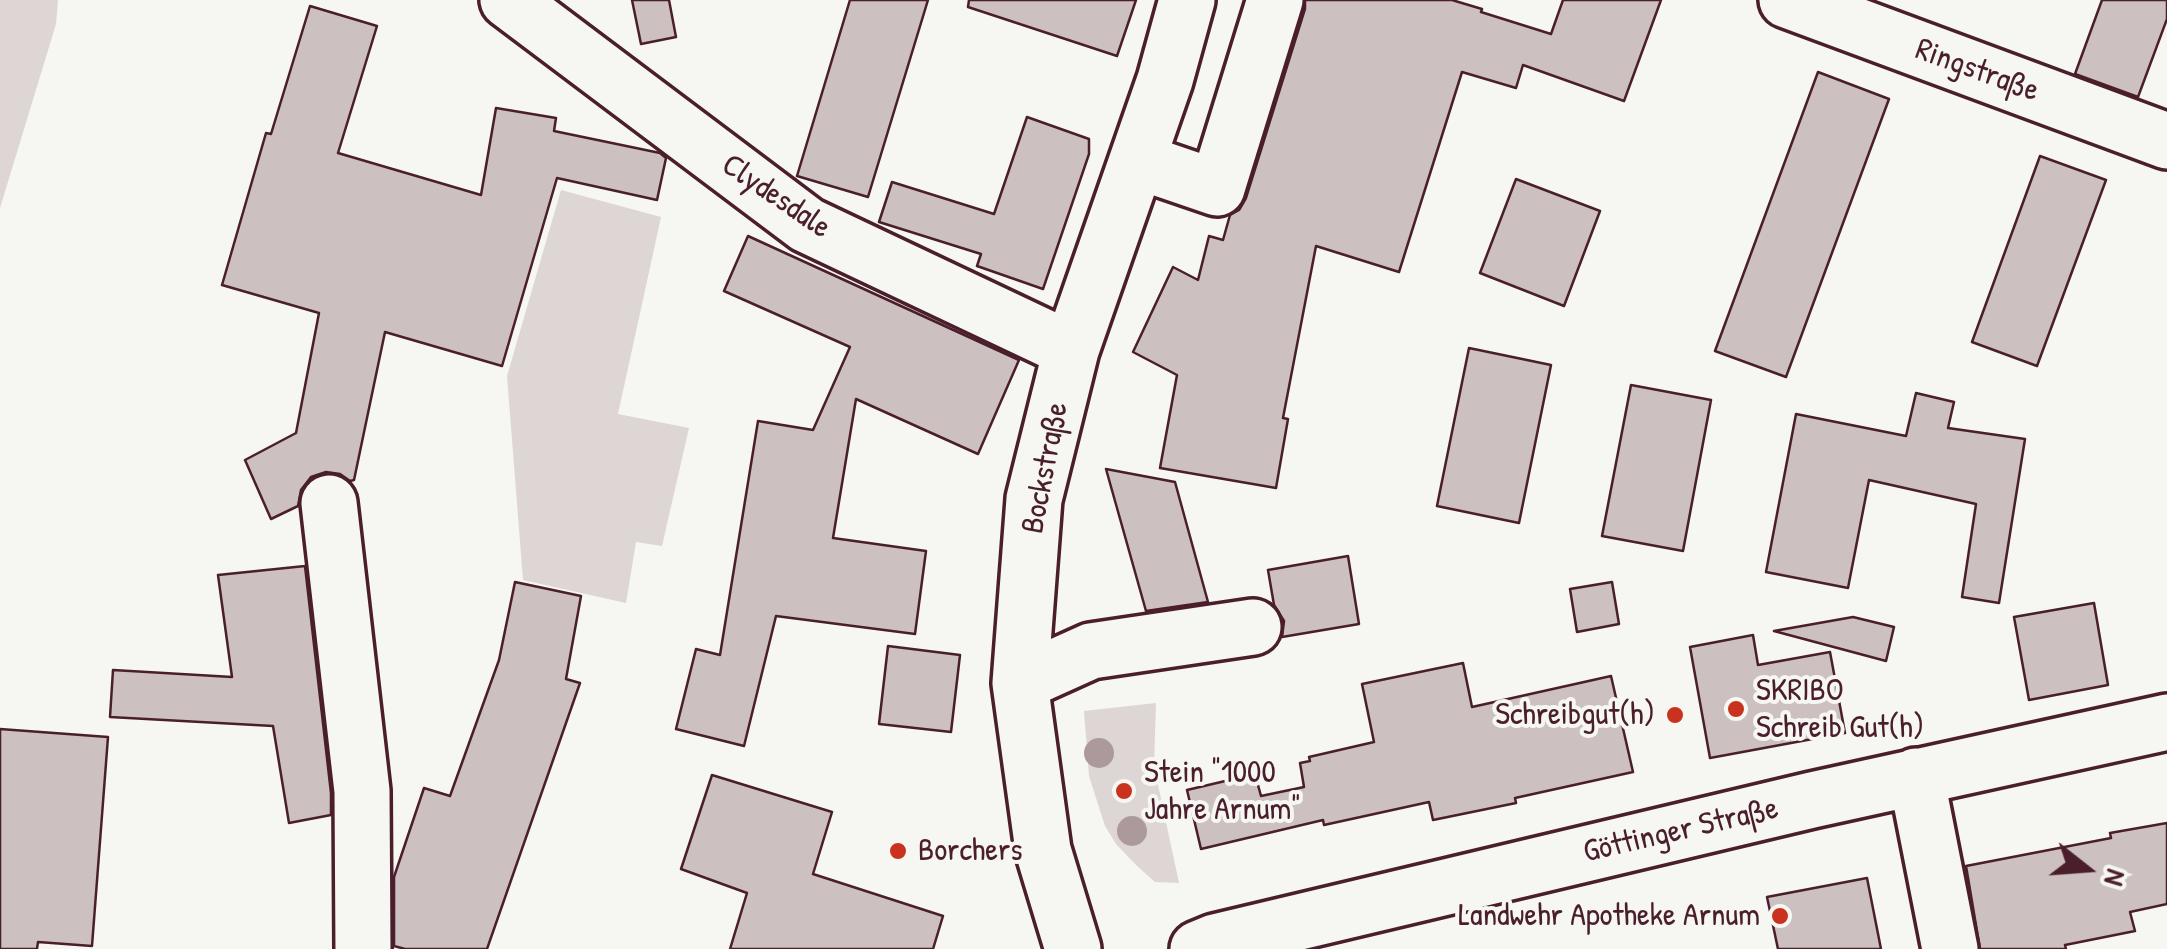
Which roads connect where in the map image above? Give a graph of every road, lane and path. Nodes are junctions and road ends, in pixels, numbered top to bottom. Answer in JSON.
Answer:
{"nodes":[{"id":1,"x":508,"y":0,"type":"edge"},
{"id":2,"x":1187,"y":0,"type":"edge"},
{"id":3,"x":1274,"y":0,"type":"edge"},
{"id":4,"x":1787,"y":0,"type":"edge"},
{"id":5,"x":2167,"y":140,"type":"edge"},
{"id":6,"x":1138,"y":160,"type":"junction"},
{"id":7,"x":1071,"y":350,"type":"junction"},
{"id":8,"x":330,"y":502,"type":"dead end"},
{"id":9,"x":1253,"y":627,"type":"dead end"},
{"id":10,"x":1020,"y":683,"type":"junction"},
{"id":11,"x":2167,"y":722,"type":"edge"},
{"id":12,"x":1916,"y":776,"type":"junction"},
{"id":13,"x":363,"y":949,"type":"edge"},
{"id":14,"x":1073,"y":949,"type":"edge"},
{"id":15,"x":1198,"y":949,"type":"edge"},
{"id":16,"x":1950,"y":949,"type":"edge"}],
"edges":[{"from":1,"to":7,"type":"street","name":"Clydesdale"},
{"from":2,"to":6,"type":"street","name":"Bockstraße"},
{"from":3,"to":6,"type":"street"},
{"from":4,"to":5,"type":"street","name":"Ringstraße"},
{"from":6,"to":7,"type":"street","name":"Bockstraße"},
{"from":7,"to":10,"type":"street","name":"Bockstraße"},
{"from":8,"to":13,"type":"street"},
{"from":9,"to":10,"type":"street"},
{"from":10,"to":14,"type":"street","name":"Bockstraße"},
{"from":11,"to":12,"type":"street","name":"Göttinger Straße"},
{"from":12,"to":15,"type":"street","name":"Göttinger Straße"},
{"from":12,"to":16,"type":"street"}]}
